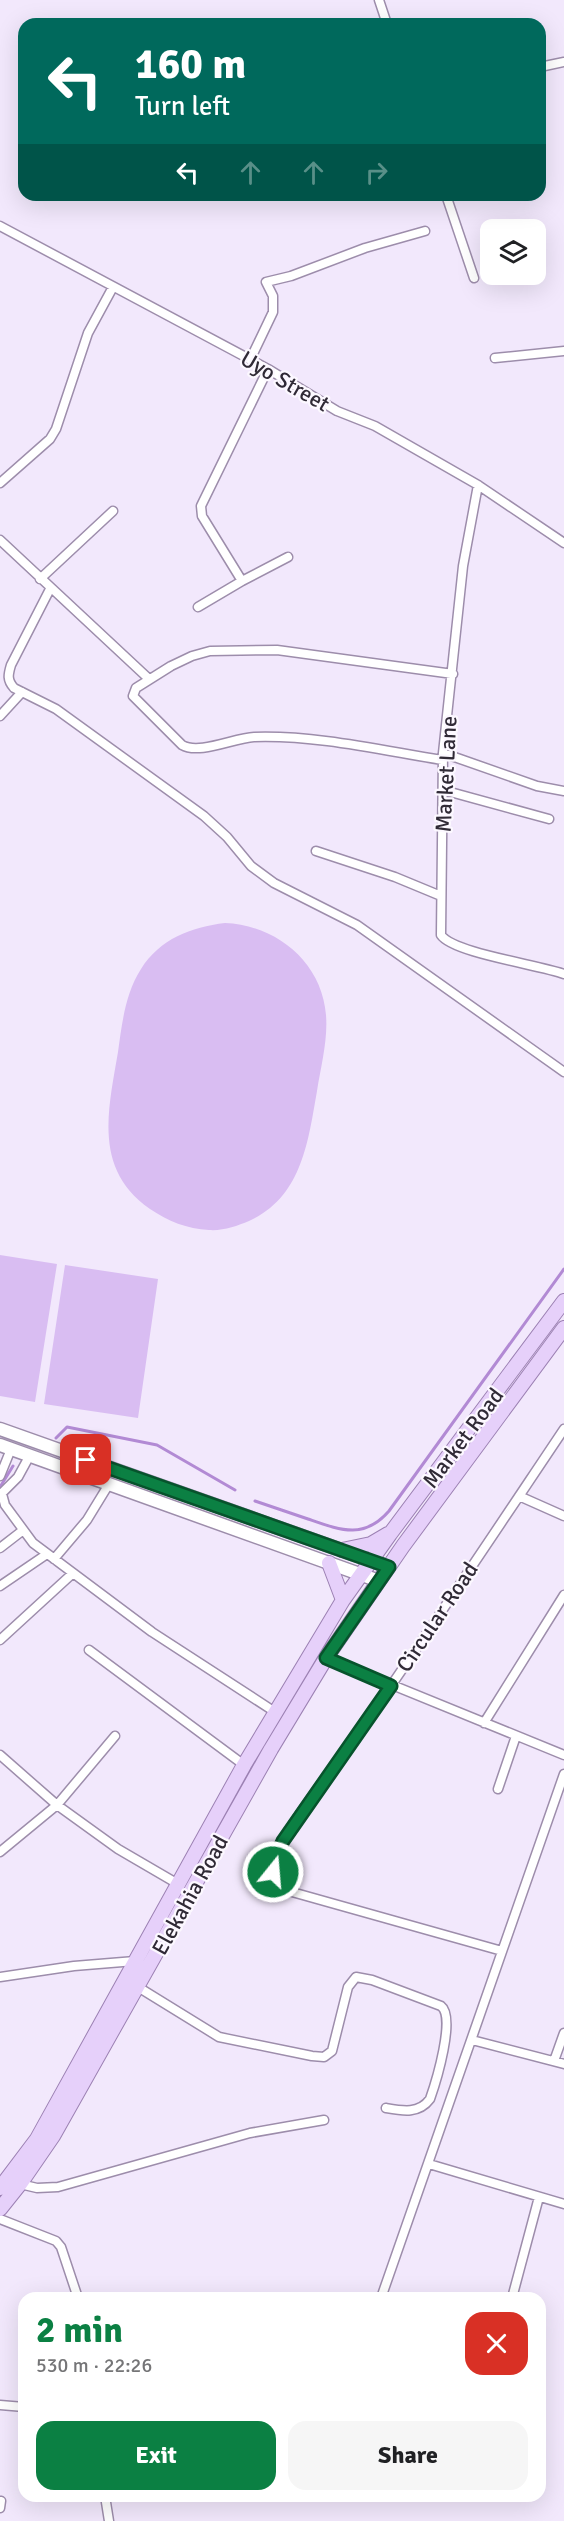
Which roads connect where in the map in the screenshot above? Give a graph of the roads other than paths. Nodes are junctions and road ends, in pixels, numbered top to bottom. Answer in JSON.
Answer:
{"nodes":[{"id":1,"x":379,"y":0,"type":"edge"},
{"id":2,"x":385,"y":18,"type":"edge"},
{"id":3,"x":564,"y":62,"type":"edge"},
{"id":4,"x":546,"y":66,"type":"edge"},
{"id":5,"x":448,"y":201,"type":"edge"},
{"id":6,"x":0,"y":226,"type":"edge"},
{"id":7,"x":424,"y":231,"type":"dead end"},
{"id":8,"x":474,"y":278,"type":"dead end"},
{"id":9,"x":113,"y":287,"type":"junction"},
{"id":10,"x":564,"y":351,"type":"edge"},
{"id":11,"x":495,"y":358,"type":"dead end"},
{"id":12,"x":250,"y":360,"type":"junction"},
{"id":13,"x":268,"y":369,"type":"junction"},
{"id":14,"x":0,"y":483,"type":"edge"},
{"id":15,"x":478,"y":485,"type":"junction"},
{"id":16,"x":113,"y":511,"type":"dead end"},
{"id":17,"x":0,"y":540,"type":"edge"},
{"id":18,"x":564,"y":543,"type":"edge"},
{"id":19,"x":288,"y":557,"type":"dead end"},
{"id":20,"x":40,"y":579,"type":"junction"},
{"id":21,"x":242,"y":581,"type":"junction"},
{"id":22,"x":50,"y":589,"type":"junction"},
{"id":23,"x":198,"y":607,"type":"dead end"},
{"id":24,"x":453,"y":674,"type":"junction"},
{"id":25,"x":149,"y":679,"type":"junction"},
{"id":26,"x":22,"y":692,"type":"junction"},
{"id":27,"x":0,"y":716,"type":"edge"},
{"id":28,"x":443,"y":757,"type":"junction"},
{"id":29,"x":443,"y":790,"type":"junction"},
{"id":30,"x":564,"y":791,"type":"edge"},
{"id":31,"x":549,"y":819,"type":"dead end"},
{"id":32,"x":316,"y":851,"type":"dead end"},
{"id":33,"x":441,"y":896,"type":"junction"},
{"id":34,"x":564,"y":974,"type":"edge"},
{"id":35,"x":564,"y":1072,"type":"edge"},
{"id":36,"x":564,"y":1301,"type":"edge"},
{"id":37,"x":564,"y":1328,"type":"edge"},
{"id":38,"x":564,"y":1429,"type":"edge"},
{"id":39,"x":0,"y":1430,"type":"edge"},
{"id":40,"x":6,"y":1447,"type":"edge"},
{"id":41,"x":30,"y":1455,"type":"junction"},
{"id":42,"x":0,"y":1476,"type":"edge"},
{"id":43,"x":110,"y":1484,"type":"junction"},
{"id":44,"x":1,"y":1495,"type":"edge"},
{"id":45,"x":519,"y":1496,"type":"junction"},
{"id":46,"x":3,"y":1507,"type":"edge"},
{"id":47,"x":564,"y":1516,"type":"edge"},
{"id":48,"x":22,"y":1531,"type":"junction"},
{"id":49,"x":390,"y":1534,"type":"junction"},
{"id":50,"x":0,"y":1548,"type":"edge"},
{"id":51,"x":342,"y":1550,"type":"junction"},
{"id":52,"x":50,"y":1556,"type":"junction"},
{"id":53,"x":372,"y":1559,"type":"junction"},
{"id":54,"x":329,"y":1563,"type":"junction"},
{"id":55,"x":389,"y":1567,"type":"junction"},
{"id":56,"x":72,"y":1574,"type":"junction"},
{"id":57,"x":361,"y":1575,"type":"junction"},
{"id":58,"x":379,"y":1581,"type":"junction"},
{"id":59,"x":0,"y":1587,"type":"edge"},
{"id":60,"x":564,"y":1595,"type":"edge"},
{"id":61,"x":344,"y":1600,"type":"junction"},
{"id":62,"x":560,"y":1611,"type":"edge"},
{"id":63,"x":0,"y":1640,"type":"edge"},
{"id":64,"x":89,"y":1650,"type":"dead end"},
{"id":65,"x":326,"y":1658,"type":"junction"},
{"id":66,"x":391,"y":1686,"type":"junction"},
{"id":67,"x":275,"y":1712,"type":"junction"},
{"id":68,"x":484,"y":1723,"type":"junction"},
{"id":69,"x":115,"y":1736,"type":"dead end"},
{"id":70,"x":516,"y":1736,"type":"junction"},
{"id":71,"x":0,"y":1755,"type":"edge"},
{"id":72,"x":564,"y":1755,"type":"edge"},
{"id":73,"x":244,"y":1765,"type":"junction"},
{"id":74,"x":564,"y":1774,"type":"edge"},
{"id":75,"x":498,"y":1789,"type":"dead end"},
{"id":76,"x":57,"y":1805,"type":"junction"},
{"id":77,"x":0,"y":1852,"type":"edge"},
{"id":78,"x":178,"y":1884,"type":"junction"},
{"id":79,"x":502,"y":1951,"type":"junction"},
{"id":80,"x":135,"y":1961,"type":"junction"},
{"id":81,"x":0,"y":1977,"type":"edge"},
{"id":82,"x":125,"y":1979,"type":"junction"},
{"id":83,"x":138,"y":1988,"type":"junction"},
{"id":84,"x":564,"y":2033,"type":"edge"},
{"id":85,"x":472,"y":2040,"type":"junction"},
{"id":86,"x":554,"y":2061,"type":"junction"},
{"id":87,"x":564,"y":2064,"type":"edge"},
{"id":88,"x":386,"y":2108,"type":"dead end"},
{"id":89,"x":324,"y":2120,"type":"dead end"},
{"id":90,"x":429,"y":2164,"type":"junction"},
{"id":91,"x":20,"y":2184,"type":"junction"},
{"id":92,"x":0,"y":2187,"type":"edge"},
{"id":93,"x":539,"y":2197,"type":"junction"},
{"id":94,"x":564,"y":2204,"type":"edge"},
{"id":95,"x":0,"y":2209,"type":"edge"},
{"id":96,"x":0,"y":2219,"type":"edge"},
{"id":97,"x":76,"y":2292,"type":"edge"},
{"id":98,"x":383,"y":2292,"type":"edge"},
{"id":99,"x":514,"y":2292,"type":"edge"},
{"id":100,"x":0,"y":2405,"type":"edge"},
{"id":101,"x":18,"y":2406,"type":"edge"},
{"id":102,"x":0,"y":2501,"type":"edge"},
{"id":103,"x":106,"y":2502,"type":"edge"},
{"id":104,"x":0,"y":2508,"type":"edge"},
{"id":105,"x":109,"y":2521,"type":"edge"}],
"edges":[{"from":1,"to":2,"type":"street"},
{"from":3,"to":4,"type":"street"},
{"from":5,"to":8,"type":"street"},
{"from":6,"to":9,"type":"street","name":"Uyo Street"},
{"from":7,"to":12,"type":"street"},
{"from":9,"to":12,"type":"street","name":"Uyo Street"},
{"from":9,"to":14,"type":"street"},
{"from":10,"to":11,"type":"street"},
{"from":12,"to":13,"type":"street","name":"Uyo Street"},
{"from":13,"to":15,"type":"street","name":"Uyo Street"},
{"from":13,"to":21,"type":"street"},
{"from":15,"to":18,"type":"street","name":"Uyo Street"},
{"from":15,"to":24,"type":"street","name":"Market Lane"},
{"from":16,"to":20,"type":"street"},
{"from":17,"to":20,"type":"street"},
{"from":19,"to":21,"type":"street"},
{"from":20,"to":22,"type":"street"},
{"from":21,"to":23,"type":"street"},
{"from":22,"to":25,"type":"street"},
{"from":22,"to":26,"type":"street"},
{"from":24,"to":25,"type":"street"},
{"from":24,"to":28,"type":"street","name":"Market Lane"},
{"from":25,"to":28,"type":"street"},
{"from":26,"to":27,"type":"street"},
{"from":26,"to":35,"type":"street"},
{"from":28,"to":29,"type":"street","name":"Market Lane"},
{"from":28,"to":30,"type":"street"},
{"from":29,"to":31,"type":"street"},
{"from":29,"to":33,"type":"street","name":"Market Lane"},
{"from":32,"to":33,"type":"street"},
{"from":33,"to":34,"type":"street","name":"Market Lane"},
{"from":36,"to":49,"type":"main road","name":"Market Road"},
{"from":37,"to":55,"type":"main road","name":"Market Road"},
{"from":38,"to":45,"type":"street","name":"Circular Road"},
{"from":39,"to":51,"type":"main road"},
{"from":40,"to":41,"type":"main road"},
{"from":40,"to":42,"type":"street"},
{"from":41,"to":43,"type":"main road"},
{"from":41,"to":44,"type":"street"},
{"from":43,"to":52,"type":"street"},
{"from":43,"to":54,"type":"main road"},
{"from":44,"to":46,"type":"street"},
{"from":45,"to":47,"type":"street"},
{"from":45,"to":66,"type":"street","name":"Circular Road"},
{"from":46,"to":48,"type":"street"},
{"from":48,"to":50,"type":"street"},
{"from":48,"to":52,"type":"street"},
{"from":49,"to":51,"type":"main road"},
{"from":49,"to":53,"type":"main road","name":"Market Road"},
{"from":51,"to":53,"type":"main road"},
{"from":52,"to":56,"type":"street"},
{"from":52,"to":59,"type":"street"},
{"from":53,"to":55,"type":"main road"},
{"from":53,"to":57,"type":"main road","name":"Market Road"},
{"from":54,"to":57,"type":"main road"},
{"from":54,"to":61,"type":"main road"},
{"from":55,"to":58,"type":"main road","name":"Market Road"},
{"from":56,"to":63,"type":"street"},
{"from":56,"to":67,"type":"street"},
{"from":57,"to":58,"type":"main road"},
{"from":57,"to":61,"type":"main road","name":"Elekahia Road"},
{"from":58,"to":65,"type":"main road","name":"Elekahia Road"},
{"from":60,"to":62,"type":"street"},
{"from":61,"to":67,"type":"main road","name":"Elekahia Road"},
{"from":62,"to":68,"type":"street"},
{"from":64,"to":73,"type":"street"},
{"from":65,"to":66,"type":"street"},
{"from":65,"to":83,"type":"main road","name":"Elekahia Road"},
{"from":66,"to":68,"type":"street"},
{"from":66,"to":79,"type":"street","name":"Circular Road"},
{"from":67,"to":73,"type":"main road","name":"Elekahia Road"},
{"from":68,"to":70,"type":"street"},
{"from":69,"to":76,"type":"street"},
{"from":70,"to":72,"type":"street"},
{"from":70,"to":75,"type":"street"},
{"from":71,"to":76,"type":"street"},
{"from":73,"to":78,"type":"main road","name":"Elekahia Road"},
{"from":74,"to":79,"type":"street"},
{"from":76,"to":77,"type":"street"},
{"from":76,"to":78,"type":"street"},
{"from":78,"to":80,"type":"main road","name":"Elekahia Road"},
{"from":79,"to":85,"type":"street"},
{"from":80,"to":81,"type":"street"},
{"from":80,"to":82,"type":"main road","name":"Elekahia Road"},
{"from":82,"to":83,"type":"street"},
{"from":82,"to":92,"type":"main road","name":"Elekahia Road"},
{"from":83,"to":88,"type":"street"},
{"from":83,"to":91,"type":"main road","name":"Elekahia Road"},
{"from":84,"to":86,"type":"street"},
{"from":85,"to":86,"type":"street"},
{"from":85,"to":90,"type":"street"},
{"from":86,"to":87,"type":"street"},
{"from":89,"to":91,"type":"street"},
{"from":90,"to":93,"type":"street"},
{"from":90,"to":98,"type":"street"},
{"from":91,"to":95,"type":"main road","name":"Elekahia Road"},
{"from":93,"to":94,"type":"street"},
{"from":93,"to":99,"type":"street"},
{"from":96,"to":97,"type":"street"},
{"from":100,"to":101,"type":"street"},
{"from":102,"to":104,"type":"street"},
{"from":103,"to":105,"type":"street"}]}
